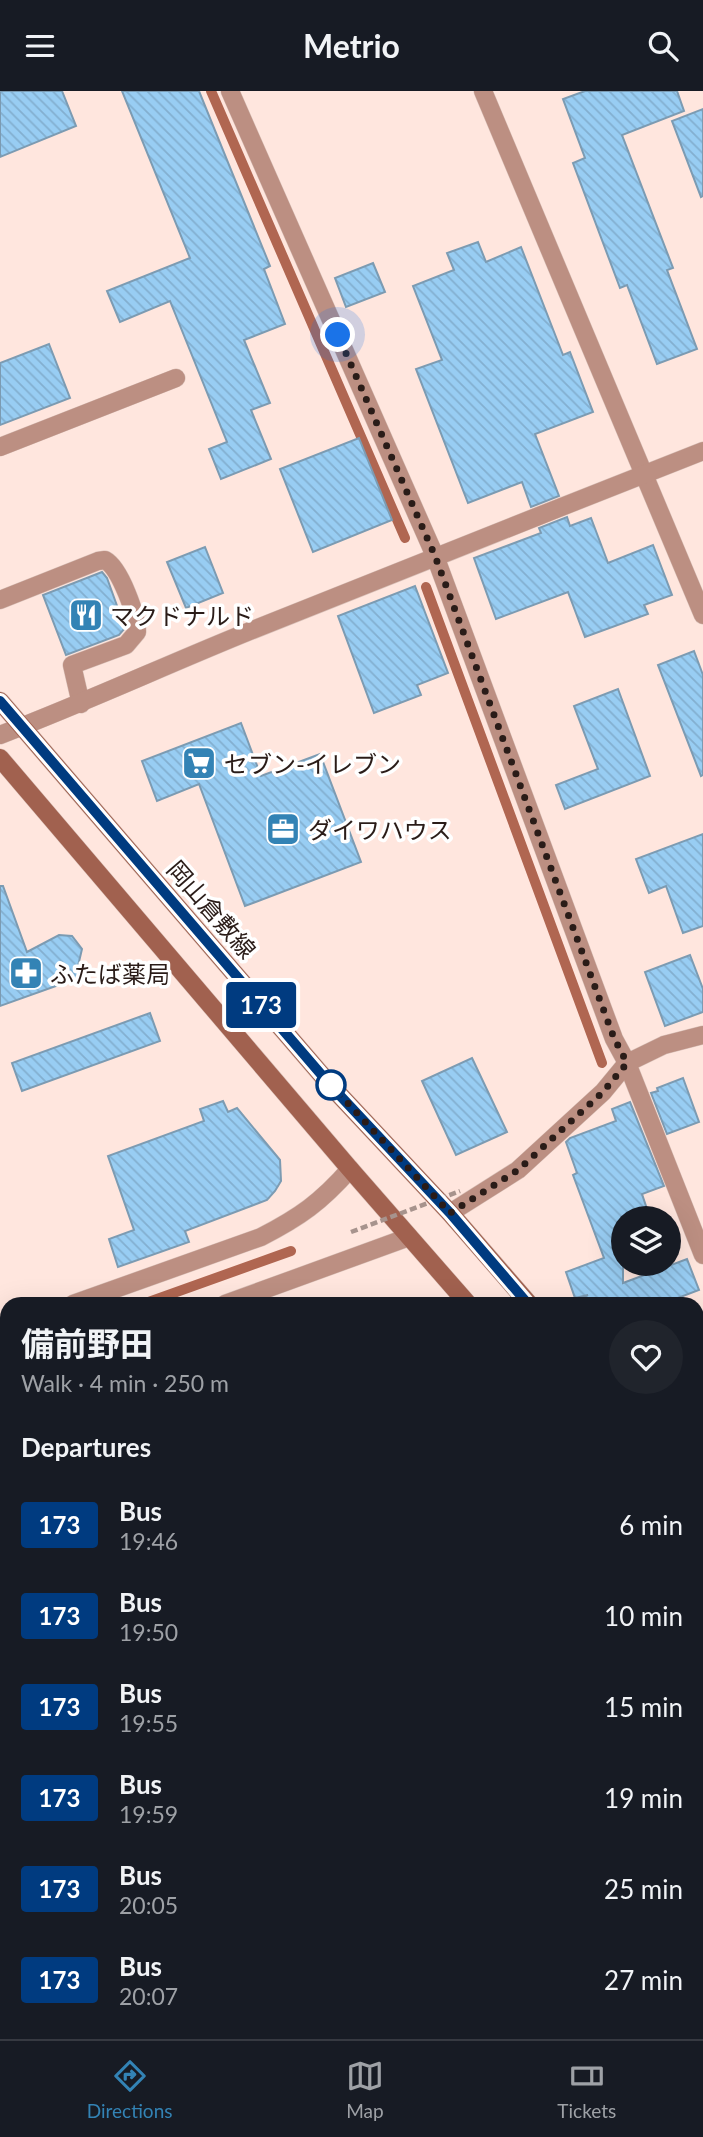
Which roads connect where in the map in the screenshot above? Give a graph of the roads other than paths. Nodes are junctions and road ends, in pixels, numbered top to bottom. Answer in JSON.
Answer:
{"nodes":[{"id":1,"x":230,"y":91,"type":"edge"},
{"id":2,"x":483,"y":91,"type":"edge"},
{"id":3,"x":176,"y":378,"type":"dead end"},
{"id":4,"x":0,"y":447,"type":"edge"},
{"id":5,"x":703,"y":451,"type":"edge"},
{"id":6,"x":643,"y":475,"type":"junction"},
{"id":7,"x":435,"y":556,"type":"junction"},
{"id":8,"x":0,"y":600,"type":"edge"},
{"id":9,"x":703,"y":615,"type":"edge"},
{"id":10,"x":0,"y":701,"type":"edge"},
{"id":11,"x":81,"y":704,"type":"junction"},
{"id":12,"x":22,"y":726,"type":"junction"},
{"id":13,"x":0,"y":735,"type":"edge"},
{"id":14,"x":0,"y":758,"type":"edge"},
{"id":15,"x":703,"y":1035,"type":"edge"},
{"id":16,"x":627,"y":1063,"type":"junction"},
{"id":17,"x":350,"y":1169,"type":"junction"},
{"id":18,"x":450,"y":1213,"type":"junction"},
{"id":19,"x":409,"y":1237,"type":"junction"},
{"id":20,"x":703,"y":1255,"type":"edge"},
{"id":21,"x":93,"y":1297,"type":"edge"},
{"id":22,"x":244,"y":1297,"type":"edge"},
{"id":23,"x":462,"y":1297,"type":"edge"},
{"id":24,"x":522,"y":1297,"type":"edge"}],
"edges":[{"from":1,"to":7,"type":"street"},
{"from":2,"to":6,"type":"street"},
{"from":3,"to":4,"type":"street"},
{"from":5,"to":6,"type":"street"},
{"from":6,"to":7,"type":"street"},
{"from":6,"to":9,"type":"street"},
{"from":7,"to":11,"type":"street"},
{"from":7,"to":16,"type":"street"},
{"from":8,"to":11,"type":"street"},
{"from":10,"to":12,"type":"main road","name":"岡山倉敷線"},
{"from":11,"to":12,"type":"street"},
{"from":12,"to":13,"type":"street"},
{"from":12,"to":18,"type":"main road","name":"岡山倉敷線"},
{"from":14,"to":17,"type":"main road"},
{"from":15,"to":16,"type":"street"},
{"from":16,"to":18,"type":"street"},
{"from":16,"to":20,"type":"street"},
{"from":17,"to":19,"type":"main road"},
{"from":17,"to":21,"type":"street"},
{"from":18,"to":24,"type":"main road","name":"岡山倉敷線"},
{"from":19,"to":22,"type":"street"},
{"from":19,"to":23,"type":"main road"}]}
